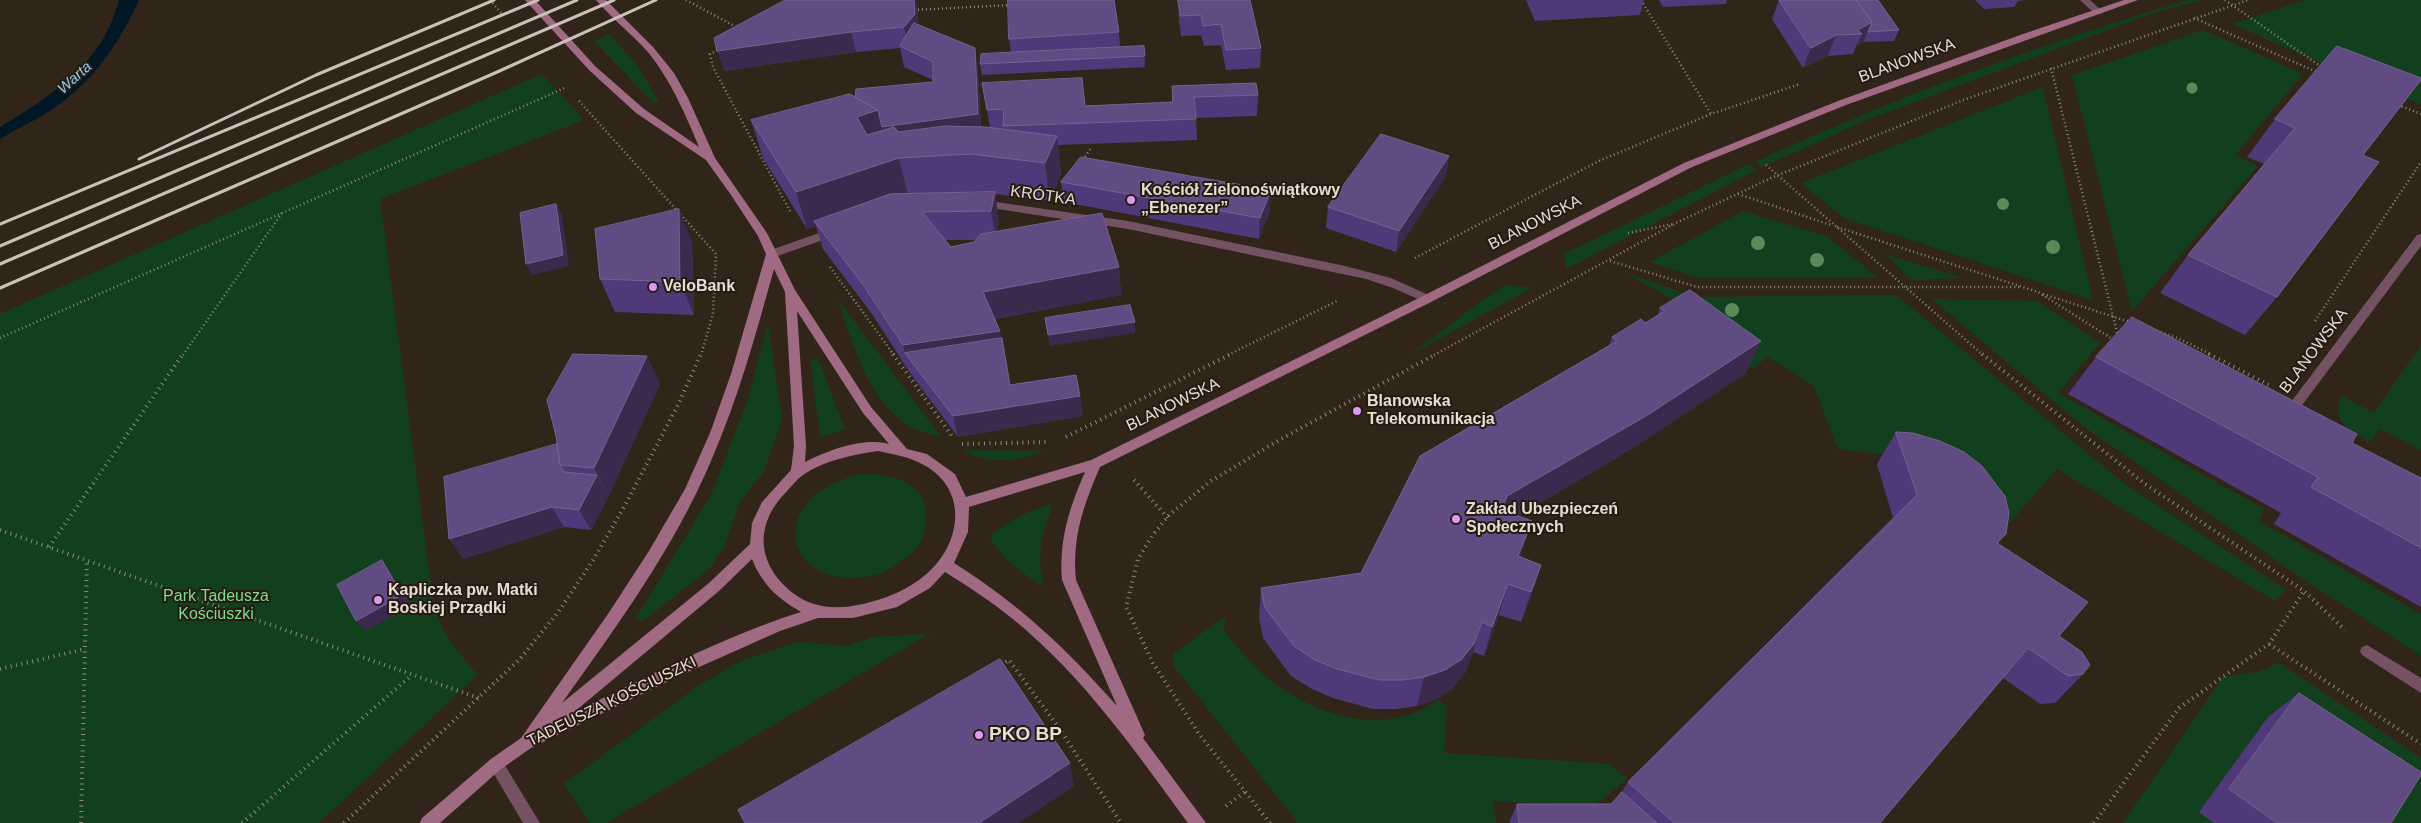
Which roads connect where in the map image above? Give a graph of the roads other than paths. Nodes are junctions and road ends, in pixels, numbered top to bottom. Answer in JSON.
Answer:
{"nodes":[{"id":1,"x":530,"y":0,"type":"edge"},
{"id":2,"x":601,"y":0,"type":"edge"},
{"id":3,"x":2085,"y":0,"type":"edge"},
{"id":4,"x":2133,"y":0,"type":"edge"},
{"id":5,"x":2098,"y":12,"type":"junction"},
{"id":6,"x":710,"y":159,"type":"junction"},
{"id":7,"x":971,"y":202,"type":"edge"},
{"id":8,"x":843,"y":229,"type":"edge"},
{"id":9,"x":2420,"y":240,"type":"edge"},
{"id":10,"x":772,"y":254,"type":"junction"},
{"id":11,"x":790,"y":291,"type":"junction"},
{"id":12,"x":1426,"y":299,"type":"junction"},
{"id":13,"x":2307,"y":422,"type":"edge"},
{"id":14,"x":901,"y":449,"type":"junction"},
{"id":15,"x":1095,"y":464,"type":"junction"},
{"id":16,"x":797,"y":472,"type":"junction"},
{"id":17,"x":964,"y":503,"type":"junction"},
{"id":18,"x":756,"y":547,"type":"junction"},
{"id":19,"x":946,"y":565,"type":"junction"},
{"id":20,"x":816,"y":613,"type":"junction"},
{"id":21,"x":2367,"y":651,"type":"road end"},
{"id":22,"x":2421,"y":686,"type":"edge"},
{"id":23,"x":526,"y":743,"type":"junction"},
{"id":24,"x":1143,"y":749,"type":"junction"},
{"id":25,"x":496,"y":764,"type":"junction"},
{"id":26,"x":428,"y":823,"type":"edge"},
{"id":27,"x":532,"y":823,"type":"edge"},
{"id":28,"x":1198,"y":823,"type":"edge"}],
"edges":[{"from":1,"to":6,"type":"street"},
{"from":2,"to":6,"type":"street"},
{"from":3,"to":5,"type":"street"},
{"from":4,"to":5,"type":"street","name":"BLANOWSKA"},
{"from":5,"to":12,"type":"street","name":"BLANOWSKA"},
{"from":6,"to":10,"type":"street"},
{"from":7,"to":12,"type":"street","name":"KRÓTKA"},
{"from":8,"to":10,"type":"street"},
{"from":9,"to":13,"type":"street","name":"BLANOWSKA"},
{"from":10,"to":11,"type":"street"},
{"from":10,"to":23,"type":"street"},
{"from":11,"to":14,"type":"street"},
{"from":11,"to":16,"type":"street"},
{"from":12,"to":15,"type":"street","name":"BLANOWSKA"},
{"from":14,"to":16,"type":"street"},
{"from":14,"to":17,"type":"street"},
{"from":15,"to":17,"type":"street","name":"BLANOWSKA"},
{"from":15,"to":24,"type":"street"},
{"from":16,"to":18,"type":"street"},
{"from":17,"to":19,"type":"street"},
{"from":18,"to":20,"type":"street"},
{"from":18,"to":23,"type":"street"},
{"from":19,"to":20,"type":"street"},
{"from":19,"to":24,"type":"street"},
{"from":20,"to":23,"type":"street","name":"TADEUSZA KOŚCIUSZKI"},
{"from":21,"to":22,"type":"street"},
{"from":23,"to":25,"type":"street","name":"TADEUSZA KOŚCIUSZKI"},
{"from":24,"to":28,"type":"street"},
{"from":25,"to":26,"type":"street","name":"TADEUSZA KOŚCIUSZKI"},
{"from":25,"to":27,"type":"street"}]}
